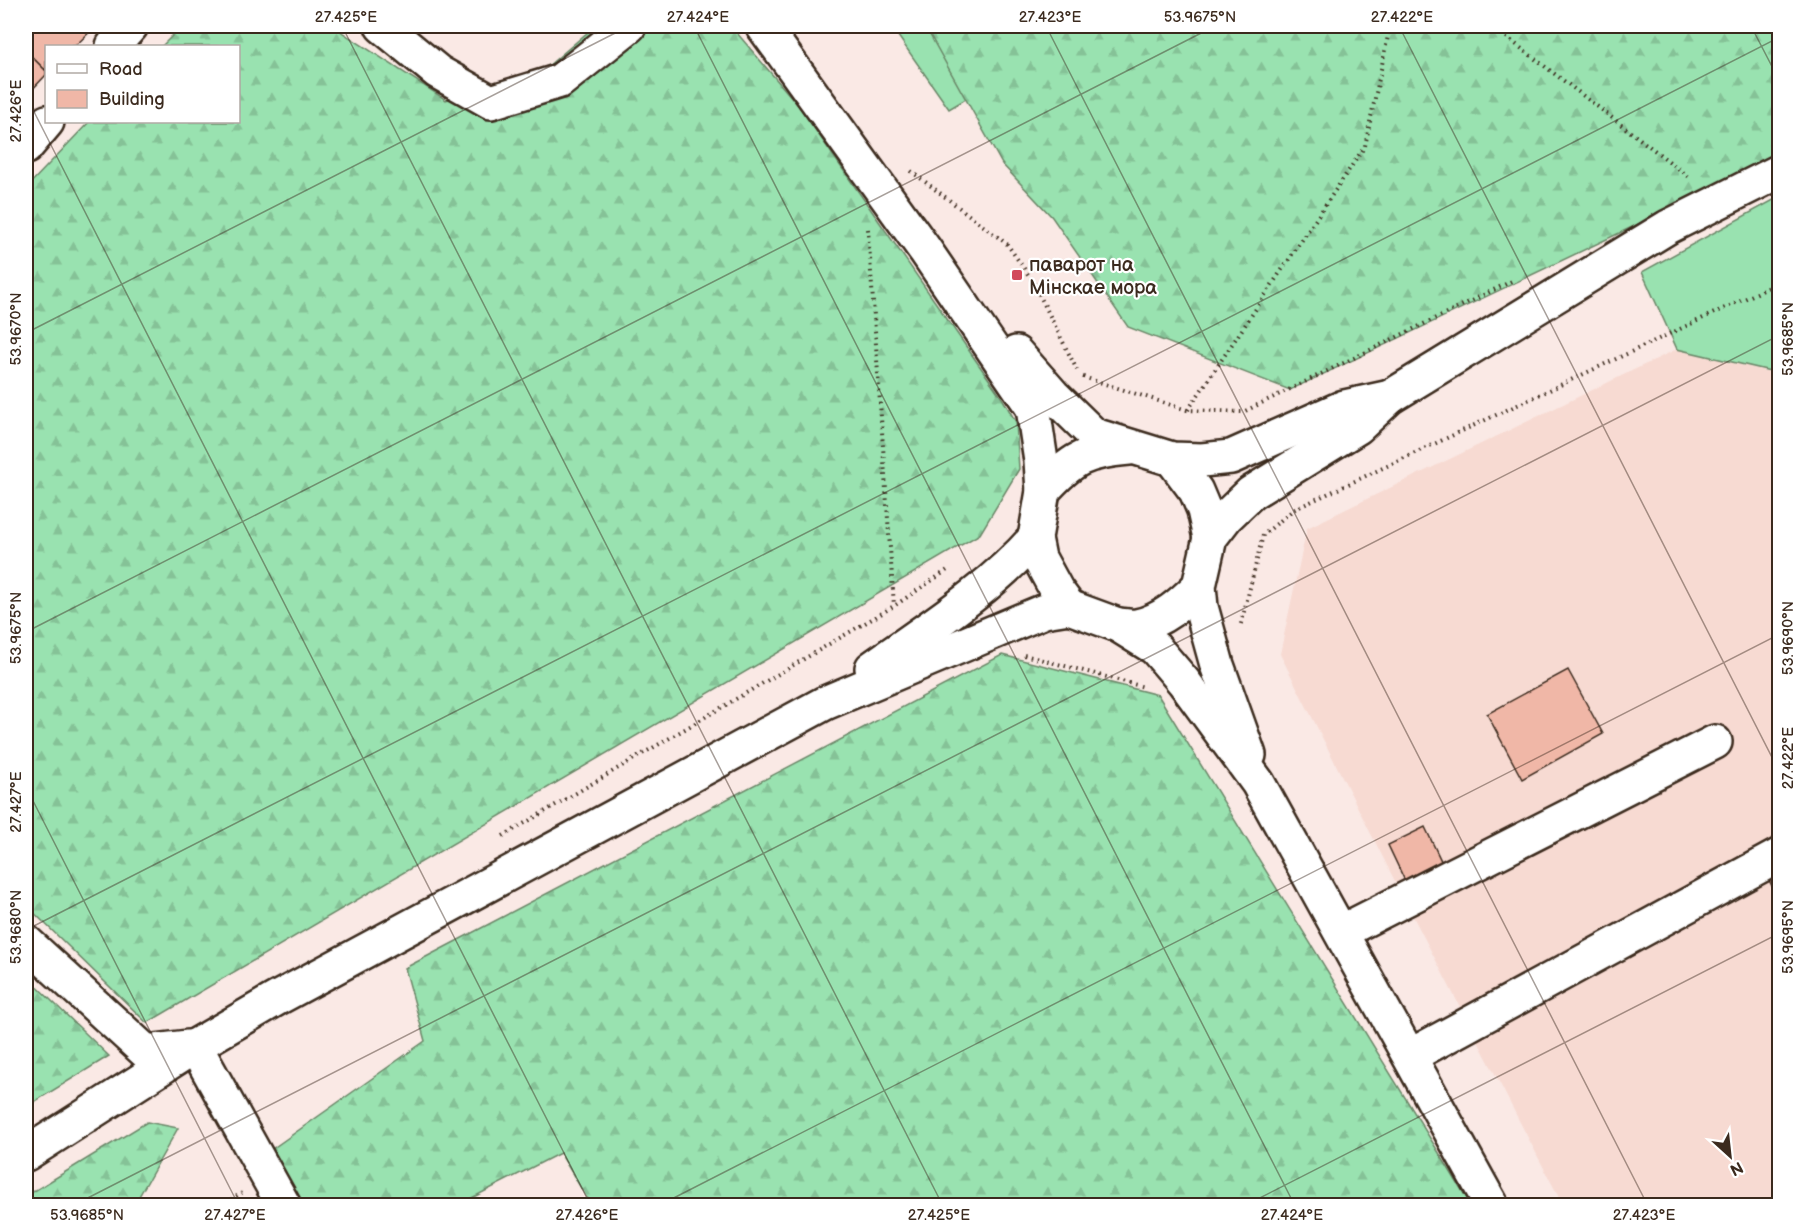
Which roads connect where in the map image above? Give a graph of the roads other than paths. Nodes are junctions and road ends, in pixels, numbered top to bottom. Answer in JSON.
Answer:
{"nodes":[{"id":1,"x":131,"y":26,"type":"edge"},
{"id":2,"x":382,"y":26,"type":"edge"},
{"id":3,"x":629,"y":26,"type":"edge"},
{"id":4,"x":763,"y":26,"type":"edge"},
{"id":5,"x":114,"y":45,"type":"edge"},
{"id":6,"x":46,"y":123,"type":"edge"},
{"id":7,"x":26,"y":147,"type":"edge"},
{"id":8,"x":1779,"y":171,"type":"edge"},
{"id":9,"x":925,"y":250,"type":"junction"},
{"id":10,"x":1390,"y":398,"type":"junction"},
{"id":11,"x":1134,"y":448,"type":"junction"},
{"id":12,"x":1172,"y":459,"type":"junction"},
{"id":13,"x":1043,"y":491,"type":"junction"},
{"id":14,"x":1035,"y":538,"type":"junction"},
{"id":15,"x":1210,"y":538,"type":"junction"},
{"id":16,"x":1199,"y":586,"type":"junction"},
{"id":17,"x":1069,"y":607,"type":"junction"},
{"id":18,"x":1118,"y":625,"type":"junction"},
{"id":19,"x":825,"y":703,"type":"junction"},
{"id":20,"x":1716,"y":742,"type":"dead end"},
{"id":21,"x":1258,"y":783,"type":"junction"},
{"id":22,"x":1779,"y":855,"type":"edge"},
{"id":23,"x":1341,"y":932,"type":"junction"},
{"id":24,"x":26,"y":942,"type":"edge"},
{"id":25,"x":195,"y":1046,"type":"junction"},
{"id":26,"x":1410,"y":1056,"type":"junction"},
{"id":27,"x":26,"y":1154,"type":"edge"},
{"id":28,"x":284,"y":1206,"type":"edge"},
{"id":29,"x":1492,"y":1206,"type":"edge"}],
"edges":[{"from":1,"to":5,"type":"street"},
{"from":2,"to":3,"type":"street"},
{"from":4,"to":9,"type":"street"},
{"from":6,"to":7,"type":"street"},
{"from":8,"to":10,"type":"street"},
{"from":9,"to":11,"type":"street"},
{"from":9,"to":13,"type":"street"},
{"from":10,"to":12,"type":"street"},
{"from":10,"to":15,"type":"street"},
{"from":11,"to":12,"type":"street"},
{"from":11,"to":13,"type":"street"},
{"from":12,"to":15,"type":"street"},
{"from":13,"to":14,"type":"street"},
{"from":14,"to":17,"type":"street"},
{"from":14,"to":19,"type":"street"},
{"from":15,"to":16,"type":"street"},
{"from":16,"to":18,"type":"street"},
{"from":16,"to":21,"type":"street"},
{"from":17,"to":18,"type":"street"},
{"from":17,"to":19,"type":"street"},
{"from":18,"to":21,"type":"street"},
{"from":19,"to":25,"type":"street"},
{"from":20,"to":23,"type":"street"},
{"from":21,"to":23,"type":"street"},
{"from":22,"to":26,"type":"street"},
{"from":23,"to":26,"type":"street"},
{"from":24,"to":25,"type":"street"},
{"from":25,"to":27,"type":"street"},
{"from":25,"to":28,"type":"street"},
{"from":26,"to":29,"type":"street"}]}
